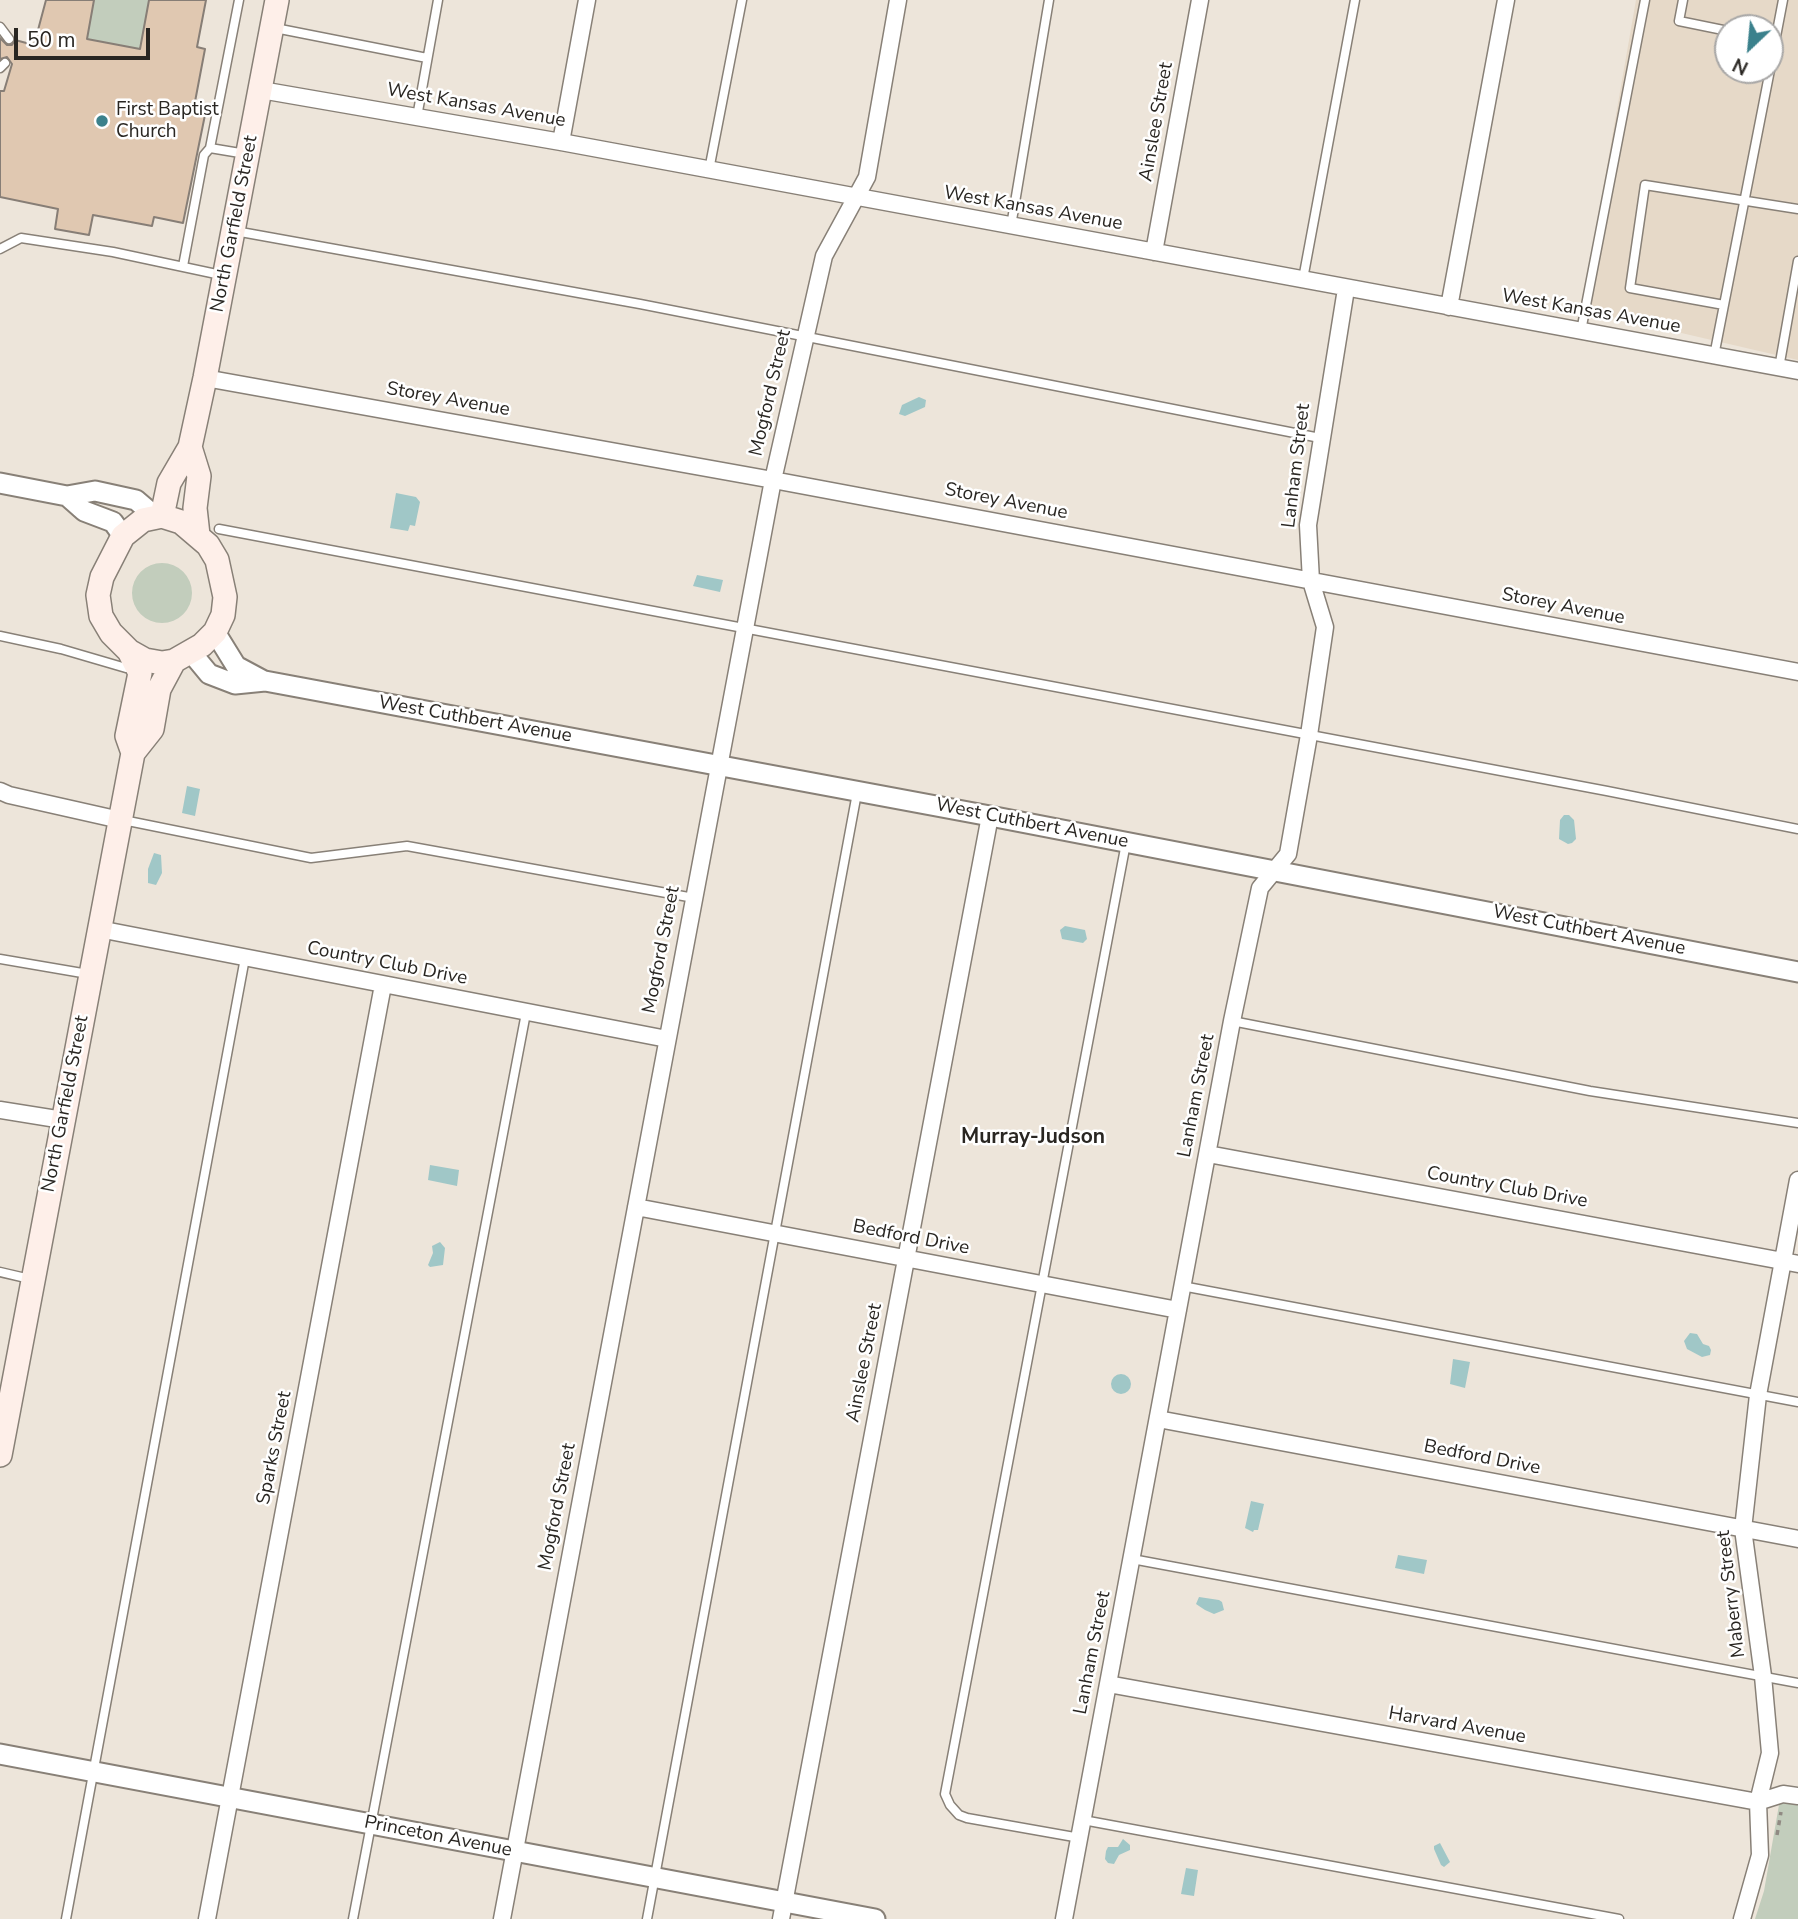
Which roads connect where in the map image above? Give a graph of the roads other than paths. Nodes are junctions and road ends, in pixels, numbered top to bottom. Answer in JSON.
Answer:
{"nodes":[{"id":1,"x":239,"y":0,"type":"edge"},
{"id":2,"x":277,"y":0,"type":"edge"},
{"id":3,"x":438,"y":0,"type":"edge"},
{"id":4,"x":587,"y":0,"type":"edge"},
{"id":5,"x":743,"y":0,"type":"edge"},
{"id":6,"x":898,"y":0,"type":"edge"},
{"id":7,"x":1049,"y":0,"type":"edge"},
{"id":8,"x":1200,"y":0,"type":"edge"},
{"id":9,"x":1355,"y":0,"type":"edge"},
{"id":10,"x":1506,"y":0,"type":"edge"},
{"id":11,"x":1645,"y":0,"type":"edge"},
{"id":12,"x":1683,"y":0,"type":"edge"},
{"id":13,"x":0,"y":27,"type":"edge"},
{"id":14,"x":272,"y":28,"type":"junction"},
{"id":15,"x":1714,"y":28,"type":"edge"},
{"id":16,"x":9,"y":39,"type":"dead end"},
{"id":17,"x":427,"y":58,"type":"junction"},
{"id":18,"x":1767,"y":84,"type":"edge"},
{"id":19,"x":261,"y":90,"type":"junction"},
{"id":20,"x":417,"y":117,"type":"junction"},
{"id":21,"x":561,"y":142,"type":"junction"},
{"id":22,"x":210,"y":148,"type":"junction"},
{"id":23,"x":248,"y":154,"type":"junction"},
{"id":24,"x":709,"y":170,"type":"junction"},
{"id":25,"x":856,"y":198,"type":"junction"},
{"id":26,"x":1744,"y":200,"type":"junction"},
{"id":27,"x":1798,"y":209,"type":"edge"},
{"id":28,"x":1011,"y":226,"type":"junction"},
{"id":29,"x":232,"y":230,"type":"junction"},
{"id":30,"x":0,"y":249,"type":"edge"},
{"id":31,"x":1154,"y":252,"type":"junction"},
{"id":32,"x":1798,"y":261,"type":"edge"},
{"id":33,"x":183,"y":267,"type":"junction"},
{"id":34,"x":224,"y":275,"type":"junction"},
{"id":35,"x":1303,"y":280,"type":"junction"},
{"id":36,"x":1346,"y":289,"type":"junction"},
{"id":37,"x":1724,"y":305,"type":"junction"},
{"id":38,"x":1449,"y":307,"type":"junction"},
{"id":39,"x":1581,"y":331,"type":"junction"},
{"id":40,"x":805,"y":338,"type":"junction"},
{"id":41,"x":1714,"y":356,"type":"junction"},
{"id":42,"x":1779,"y":368,"type":"junction"},
{"id":43,"x":1798,"y":371,"type":"edge"},
{"id":44,"x":205,"y":378,"type":"junction"},
{"id":45,"x":1320,"y":438,"type":"junction"},
{"id":46,"x":190,"y":446,"type":"junction"},
{"id":47,"x":773,"y":480,"type":"junction"},
{"id":48,"x":0,"y":483,"type":"edge"},
{"id":49,"x":67,"y":496,"type":"junction"},
{"id":50,"x":159,"y":517,"type":"junction"},
{"id":51,"x":208,"y":532,"type":"junction"},
{"id":52,"x":123,"y":536,"type":"junction"},
{"id":53,"x":1311,"y":581,"type":"junction"},
{"id":54,"x":745,"y":628,"type":"junction"},
{"id":55,"x":215,"y":632,"type":"junction"},
{"id":56,"x":0,"y":636,"type":"edge"},
{"id":57,"x":182,"y":656,"type":"junction"},
{"id":58,"x":127,"y":659,"type":"junction"},
{"id":59,"x":1798,"y":672,"type":"edge"},
{"id":60,"x":265,"y":681,"type":"junction"},
{"id":61,"x":1309,"y":735,"type":"junction"},
{"id":62,"x":133,"y":753,"type":"junction"},
{"id":63,"x":719,"y":765,"type":"junction"},
{"id":64,"x":0,"y":791,"type":"edge"},
{"id":65,"x":857,"y":791,"type":"junction"},
{"id":66,"x":990,"y":816,"type":"junction"},
{"id":67,"x":120,"y":820,"type":"junction"},
{"id":68,"x":1798,"y":829,"type":"edge"},
{"id":69,"x":1126,"y":842,"type":"junction"},
{"id":70,"x":1274,"y":870,"type":"junction"},
{"id":71,"x":694,"y":898,"type":"junction"},
{"id":72,"x":99,"y":929,"type":"junction"},
{"id":73,"x":245,"y":958,"type":"junction"},
{"id":74,"x":0,"y":959,"type":"edge"},
{"id":75,"x":1798,"y":972,"type":"edge"},
{"id":76,"x":91,"y":974,"type":"junction"},
{"id":77,"x":383,"y":985,"type":"junction"},
{"id":78,"x":526,"y":1013,"type":"junction"},
{"id":79,"x":1233,"y":1021,"type":"junction"},
{"id":80,"x":667,"y":1040,"type":"junction"},
{"id":81,"x":0,"y":1110,"type":"edge"},
{"id":82,"x":64,"y":1120,"type":"junction"},
{"id":83,"x":1798,"y":1123,"type":"edge"},
{"id":84,"x":1208,"y":1154,"type":"junction"},
{"id":85,"x":1798,"y":1180,"type":"edge"},
{"id":86,"x":636,"y":1207,"type":"junction"},
{"id":87,"x":775,"y":1233,"type":"junction"},
{"id":88,"x":906,"y":1258,"type":"junction"},
{"id":89,"x":1791,"y":1262,"type":"edge"},
{"id":90,"x":0,"y":1272,"type":"edge"},
{"id":91,"x":33,"y":1280,"type":"junction"},
{"id":92,"x":1042,"y":1284,"type":"junction"},
{"id":93,"x":1182,"y":1286,"type":"junction"},
{"id":94,"x":1178,"y":1310,"type":"junction"},
{"id":95,"x":1758,"y":1395,"type":"junction"},
{"id":96,"x":1798,"y":1402,"type":"edge"},
{"id":97,"x":1158,"y":1419,"type":"junction"},
{"id":98,"x":3,"y":1423,"type":"edge"},
{"id":99,"x":0,"y":1455,"type":"edge"},
{"id":100,"x":1743,"y":1529,"type":"junction"},
{"id":101,"x":1798,"y":1539,"type":"edge"},
{"id":102,"x":1132,"y":1559,"type":"junction"},
{"id":103,"x":1763,"y":1676,"type":"junction"},
{"id":104,"x":1798,"y":1683,"type":"edge"},
{"id":105,"x":1108,"y":1684,"type":"junction"},
{"id":106,"x":0,"y":1754,"type":"edge"},
{"id":107,"x":93,"y":1771,"type":"junction"},
{"id":108,"x":1798,"y":1796,"type":"edge"},
{"id":109,"x":231,"y":1797,"type":"junction"},
{"id":110,"x":1758,"y":1802,"type":"junction"},
{"id":111,"x":1083,"y":1820,"type":"junction"},
{"id":112,"x":371,"y":1824,"type":"junction"},
{"id":113,"x":1080,"y":1838,"type":"junction"},
{"id":114,"x":515,"y":1851,"type":"junction"},
{"id":115,"x":655,"y":1878,"type":"junction"},
{"id":116,"x":782,"y":1910,"type":"edge"},
{"id":117,"x":66,"y":1919,"type":"edge"},
{"id":118,"x":207,"y":1919,"type":"edge"},
{"id":119,"x":353,"y":1919,"type":"edge"},
{"id":120,"x":502,"y":1919,"type":"edge"},
{"id":121,"x":647,"y":1919,"type":"edge"},
{"id":122,"x":875,"y":1919,"type":"edge"},
{"id":123,"x":1065,"y":1919,"type":"edge"},
{"id":124,"x":1619,"y":1919,"type":"edge"},
{"id":125,"x":1742,"y":1919,"type":"edge"}],
"edges":[{"from":1,"to":22,"type":"lane"},
{"from":2,"to":14,"type":"main road","name":"North Garfield Street"},
{"from":3,"to":17,"type":"lane"},
{"from":4,"to":21,"type":"street"},
{"from":5,"to":24,"type":"lane"},
{"from":6,"to":25,"type":"street","name":"Mogford Street"},
{"from":7,"to":28,"type":"lane"},
{"from":8,"to":31,"type":"street","name":"Ainslee Street"},
{"from":9,"to":35,"type":"lane"},
{"from":10,"to":38,"type":"street"},
{"from":11,"to":39,"type":"lane"},
{"from":12,"to":15,"type":"lane"},
{"from":13,"to":16,"type":"lane"},
{"from":14,"to":17,"type":"lane"},
{"from":14,"to":19,"type":"main road","name":"North Garfield Street"},
{"from":17,"to":20,"type":"lane"},
{"from":18,"to":26,"type":"lane"},
{"from":19,"to":20,"type":"street","name":"West Kansas Avenue"},
{"from":19,"to":23,"type":"main road","name":"North Garfield Street"},
{"from":20,"to":21,"type":"street","name":"West Kansas Avenue"},
{"from":21,"to":24,"type":"street","name":"West Kansas Avenue"},
{"from":22,"to":23,"type":"lane"},
{"from":22,"to":33,"type":"lane"},
{"from":23,"to":29,"type":"main road","name":"North Garfield Street"},
{"from":24,"to":25,"type":"street","name":"West Kansas Avenue"},
{"from":25,"to":28,"type":"street","name":"West Kansas Avenue"},
{"from":25,"to":40,"type":"street","name":"Mogford Street"},
{"from":26,"to":27,"type":"lane"},
{"from":26,"to":37,"type":"lane"},
{"from":26,"to":37,"type":"lane"},
{"from":28,"to":31,"type":"street","name":"West Kansas Avenue"},
{"from":29,"to":34,"type":"main road","name":"North Garfield Street"},
{"from":29,"to":40,"type":"lane"},
{"from":30,"to":33,"type":"lane"},
{"from":31,"to":35,"type":"street","name":"West Kansas Avenue"},
{"from":32,"to":42,"type":"lane"},
{"from":33,"to":34,"type":"lane"},
{"from":34,"to":44,"type":"main road","name":"North Garfield Street"},
{"from":35,"to":36,"type":"street","name":"West Kansas Avenue"},
{"from":36,"to":38,"type":"street","name":"West Kansas Avenue"},
{"from":36,"to":45,"type":"street","name":"Lanham Street"},
{"from":37,"to":41,"type":"lane"},
{"from":38,"to":39,"type":"street","name":"West Kansas Avenue"},
{"from":39,"to":41,"type":"street","name":"West Kansas Avenue"},
{"from":40,"to":45,"type":"lane"},
{"from":40,"to":47,"type":"street","name":"Mogford Street"},
{"from":41,"to":42,"type":"street","name":"West Kansas Avenue"},
{"from":42,"to":43,"type":"street","name":"West Kansas Avenue"},
{"from":44,"to":46,"type":"main road","name":"North Garfield Street"},
{"from":44,"to":47,"type":"street","name":"Storey Avenue"},
{"from":45,"to":53,"type":"street","name":"Lanham Street"},
{"from":46,"to":50,"type":"main road"},
{"from":46,"to":51,"type":"main road"},
{"from":47,"to":53,"type":"street","name":"Storey Avenue"},
{"from":47,"to":54,"type":"street","name":"Mogford Street"},
{"from":48,"to":49,"type":"street"},
{"from":49,"to":50,"type":"street"},
{"from":49,"to":52,"type":"street"},
{"from":50,"to":51,"type":"main road"},
{"from":50,"to":52,"type":"main road"},
{"from":51,"to":54,"type":"lane"},
{"from":51,"to":55,"type":"main road"},
{"from":52,"to":58,"type":"main road"},
{"from":53,"to":59,"type":"street","name":"Storey Avenue"},
{"from":53,"to":61,"type":"street","name":"Lanham Street"},
{"from":54,"to":61,"type":"lane"},
{"from":54,"to":63,"type":"street","name":"Mogford Street"},
{"from":55,"to":57,"type":"main road"},
{"from":55,"to":60,"type":"street","name":"West Cuthbert Avenue"},
{"from":56,"to":58,"type":"lane"},
{"from":57,"to":58,"type":"main road"},
{"from":57,"to":60,"type":"street","name":"West Cuthbert Avenue"},
{"from":57,"to":62,"type":"main road"},
{"from":58,"to":62,"type":"main road"},
{"from":60,"to":63,"type":"street","name":"West Cuthbert Avenue"},
{"from":61,"to":68,"type":"lane"},
{"from":61,"to":70,"type":"street","name":"Lanham Street"},
{"from":62,"to":67,"type":"main road","name":"North Garfield Street"},
{"from":63,"to":65,"type":"street","name":"West Cuthbert Avenue"},
{"from":63,"to":71,"type":"street","name":"Mogford Street"},
{"from":64,"to":67,"type":"street"},
{"from":65,"to":66,"type":"street","name":"West Cuthbert Avenue"},
{"from":65,"to":87,"type":"lane"},
{"from":66,"to":69,"type":"street","name":"West Cuthbert Avenue"},
{"from":66,"to":88,"type":"street","name":"Ainslee Street"},
{"from":67,"to":71,"type":"lane"},
{"from":67,"to":72,"type":"main road","name":"North Garfield Street"},
{"from":69,"to":70,"type":"street","name":"West Cuthbert Avenue"},
{"from":69,"to":92,"type":"lane"},
{"from":70,"to":75,"type":"street","name":"West Cuthbert Avenue"},
{"from":70,"to":79,"type":"street","name":"Lanham Street"},
{"from":71,"to":80,"type":"street","name":"Mogford Street"},
{"from":72,"to":73,"type":"street","name":"Country Club Drive"},
{"from":72,"to":76,"type":"main road","name":"North Garfield Street"},
{"from":73,"to":77,"type":"street","name":"Country Club Drive"},
{"from":73,"to":107,"type":"lane"},
{"from":74,"to":76,"type":"lane"},
{"from":76,"to":82,"type":"main road","name":"North Garfield Street"},
{"from":77,"to":78,"type":"street","name":"Country Club Drive"},
{"from":77,"to":109,"type":"street","name":"Sparks Street"},
{"from":78,"to":80,"type":"street","name":"Country Club Drive"},
{"from":78,"to":112,"type":"lane"},
{"from":79,"to":83,"type":"lane"},
{"from":79,"to":84,"type":"street","name":"Lanham Street"},
{"from":80,"to":86,"type":"street","name":"Mogford Street"},
{"from":81,"to":82,"type":"street"},
{"from":82,"to":91,"type":"main road","name":"North Garfield Street"},
{"from":84,"to":89,"type":"street","name":"Country Club Drive"},
{"from":84,"to":93,"type":"street","name":"Lanham Street"},
{"from":85,"to":89,"type":"street","name":"Maberry Street"},
{"from":86,"to":87,"type":"street","name":"Bedford Drive"},
{"from":86,"to":114,"type":"street","name":"Mogford Street"},
{"from":87,"to":88,"type":"street","name":"Bedford Drive"},
{"from":87,"to":115,"type":"lane"},
{"from":88,"to":92,"type":"street","name":"Bedford Drive"},
{"from":88,"to":116,"type":"street","name":"Ainslee Street"},
{"from":89,"to":95,"type":"street","name":"Maberry Street"},
{"from":90,"to":91,"type":"lane"},
{"from":91,"to":98,"type":"main road","name":"North Garfield Street"},
{"from":92,"to":94,"type":"street","name":"Bedford Drive"},
{"from":92,"to":113,"type":"lane"},
{"from":93,"to":94,"type":"street","name":"Lanham Street"},
{"from":93,"to":95,"type":"lane"},
{"from":94,"to":97,"type":"street","name":"Lanham Street"},
{"from":95,"to":96,"type":"lane"},
{"from":95,"to":100,"type":"street","name":"Maberry Street"},
{"from":97,"to":100,"type":"street","name":"Bedford Drive"},
{"from":97,"to":102,"type":"street","name":"Lanham Street"},
{"from":98,"to":99,"type":"main road","name":"North Garfield Street"},
{"from":100,"to":101,"type":"street","name":"Bedford Drive"},
{"from":100,"to":103,"type":"street","name":"Maberry Street"},
{"from":102,"to":103,"type":"lane"},
{"from":102,"to":105,"type":"street","name":"Lanham Street"},
{"from":103,"to":104,"type":"lane"},
{"from":103,"to":110,"type":"street","name":"Maberry Street"},
{"from":105,"to":110,"type":"street","name":"Harvard Avenue"},
{"from":105,"to":111,"type":"street","name":"Lanham Street"},
{"from":106,"to":107,"type":"street","name":"Princeton Avenue"},
{"from":107,"to":109,"type":"street","name":"Princeton Avenue"},
{"from":107,"to":117,"type":"lane"},
{"from":108,"to":110,"type":"street","name":"Harvard Avenue"},
{"from":109,"to":112,"type":"street","name":"Princeton Avenue"},
{"from":109,"to":118,"type":"street","name":"Sparks Street"},
{"from":110,"to":125,"type":"street","name":"Maberry Street"},
{"from":111,"to":113,"type":"street","name":"Lanham Street"},
{"from":111,"to":124,"type":"lane"},
{"from":112,"to":114,"type":"street","name":"Princeton Avenue"},
{"from":112,"to":119,"type":"lane"},
{"from":113,"to":123,"type":"street","name":"Lanham Street"},
{"from":114,"to":115,"type":"street","name":"Princeton Avenue"},
{"from":114,"to":120,"type":"street","name":"Mogford Street"},
{"from":115,"to":116,"type":"street","name":"Princeton Avenue"},
{"from":115,"to":121,"type":"lane"},
{"from":116,"to":122,"type":"street","name":"Princeton Avenue"}]}
